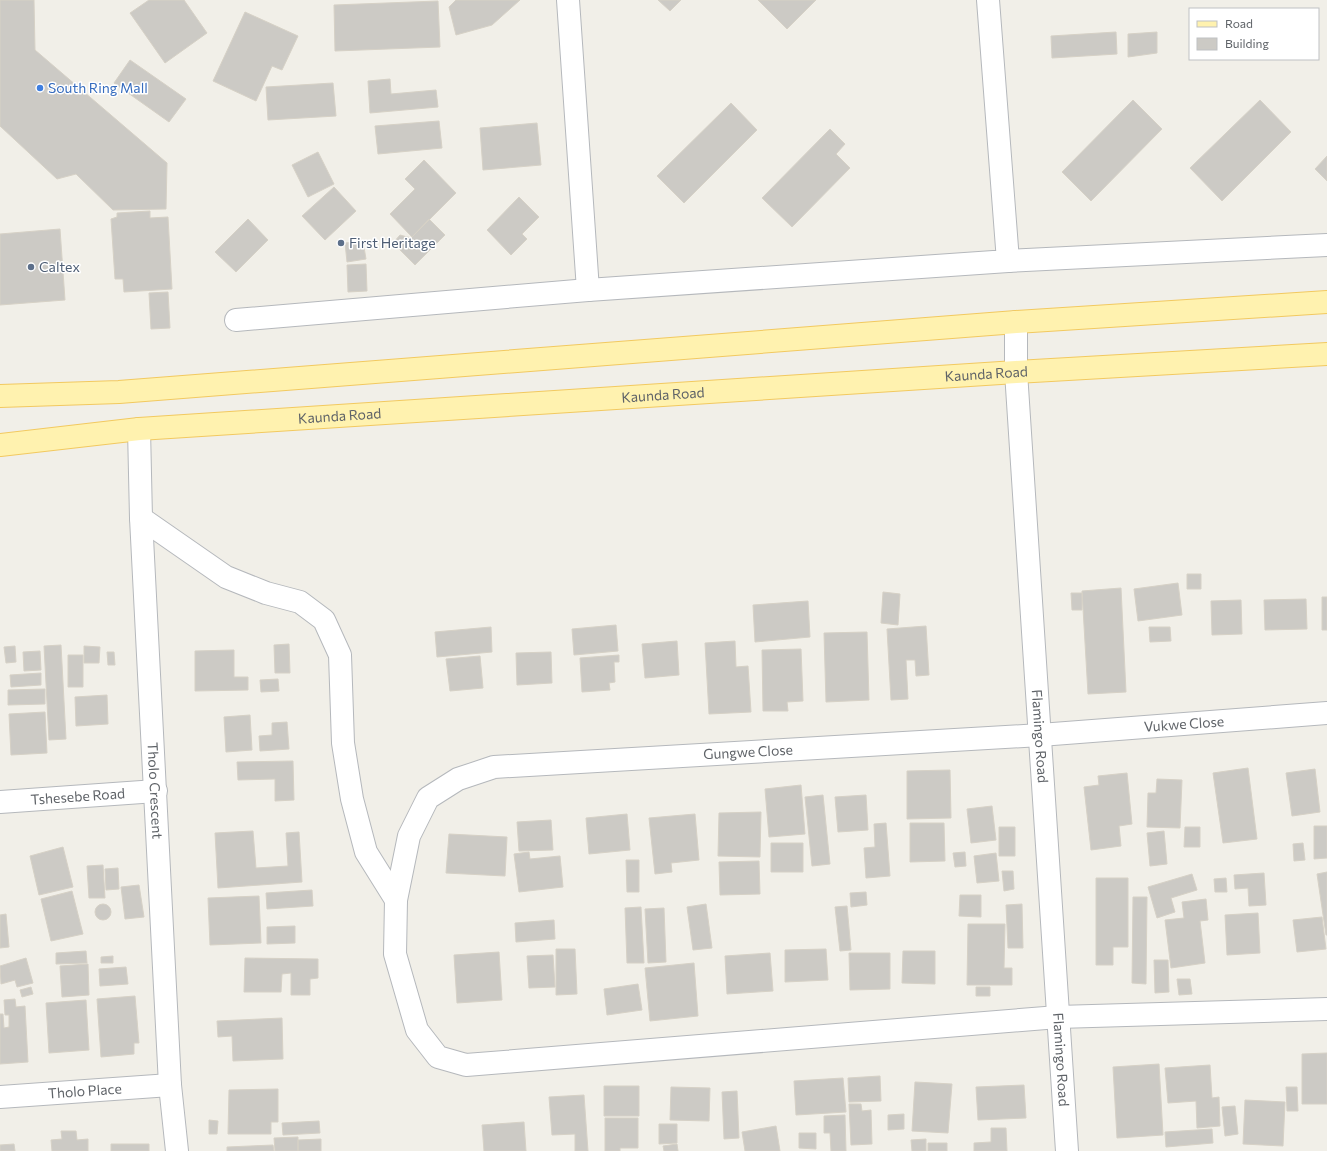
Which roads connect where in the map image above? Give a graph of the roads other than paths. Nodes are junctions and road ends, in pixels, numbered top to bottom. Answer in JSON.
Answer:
{"nodes":[{"id":1,"x":568,"y":0,"type":"edge"},
{"id":2,"x":988,"y":0,"type":"edge"},
{"id":3,"x":1327,"y":245,"type":"edge"},
{"id":4,"x":1008,"y":261,"type":"junction"},
{"id":5,"x":588,"y":290,"type":"junction"},
{"id":6,"x":1327,"y":302,"type":"edge"},
{"id":7,"x":236,"y":320,"type":"dead end"},
{"id":8,"x":1016,"y":322,"type":"junction"},
{"id":9,"x":1327,"y":354,"type":"edge"},
{"id":10,"x":1016,"y":372,"type":"junction"},
{"id":11,"x":0,"y":396,"type":"edge"},
{"id":12,"x":139,"y":429,"type":"junction"},
{"id":13,"x":0,"y":445,"type":"edge"},
{"id":14,"x":141,"y":518,"type":"junction"},
{"id":15,"x":1327,"y":713,"type":"edge"},
{"id":16,"x":1040,"y":735,"type":"junction"},
{"id":17,"x":156,"y":791,"type":"junction"},
{"id":18,"x":0,"y":802,"type":"edge"},
{"id":19,"x":396,"y":900,"type":"junction"},
{"id":20,"x":1327,"y":1009,"type":"edge"},
{"id":21,"x":1058,"y":1017,"type":"junction"},
{"id":22,"x":170,"y":1085,"type":"junction"},
{"id":23,"x":0,"y":1097,"type":"edge"},
{"id":24,"x":176,"y":1151,"type":"edge"},
{"id":25,"x":1067,"y":1151,"type":"edge"}],
"edges":[{"from":1,"to":5,"type":"street"},
{"from":2,"to":4,"type":"street"},
{"from":3,"to":4,"type":"street"},
{"from":4,"to":5,"type":"street"},
{"from":5,"to":7,"type":"street"},
{"from":6,"to":8,"type":"main road"},
{"from":8,"to":10,"type":"street","name":"Flamingo Road"},
{"from":8,"to":11,"type":"main road"},
{"from":9,"to":10,"type":"main road","name":"Kaunda Road"},
{"from":10,"to":12,"type":"main road","name":"Kaunda Road"},
{"from":10,"to":16,"type":"street","name":"Flamingo Road"},
{"from":12,"to":13,"type":"main road","name":"Kaunda Road"},
{"from":12,"to":14,"type":"street","name":"Tholo Crescent"},
{"from":14,"to":17,"type":"street","name":"Tholo Crescent"},
{"from":14,"to":19,"type":"street"},
{"from":15,"to":16,"type":"street","name":"Vukwe Close"},
{"from":16,"to":19,"type":"street","name":"Gungwe Close"},
{"from":16,"to":21,"type":"street","name":"Flamingo Road"},
{"from":17,"to":18,"type":"street","name":"Tshesebe Road"},
{"from":17,"to":22,"type":"street","name":"Tholo Crescent"},
{"from":19,"to":21,"type":"street","name":"Gungwe Close"},
{"from":20,"to":21,"type":"street","name":"Gungwe Close"},
{"from":21,"to":25,"type":"street","name":"Flamingo Road"},
{"from":22,"to":23,"type":"street","name":"Tholo Place"},
{"from":22,"to":24,"type":"street","name":"Tholo Crescent"}]}
